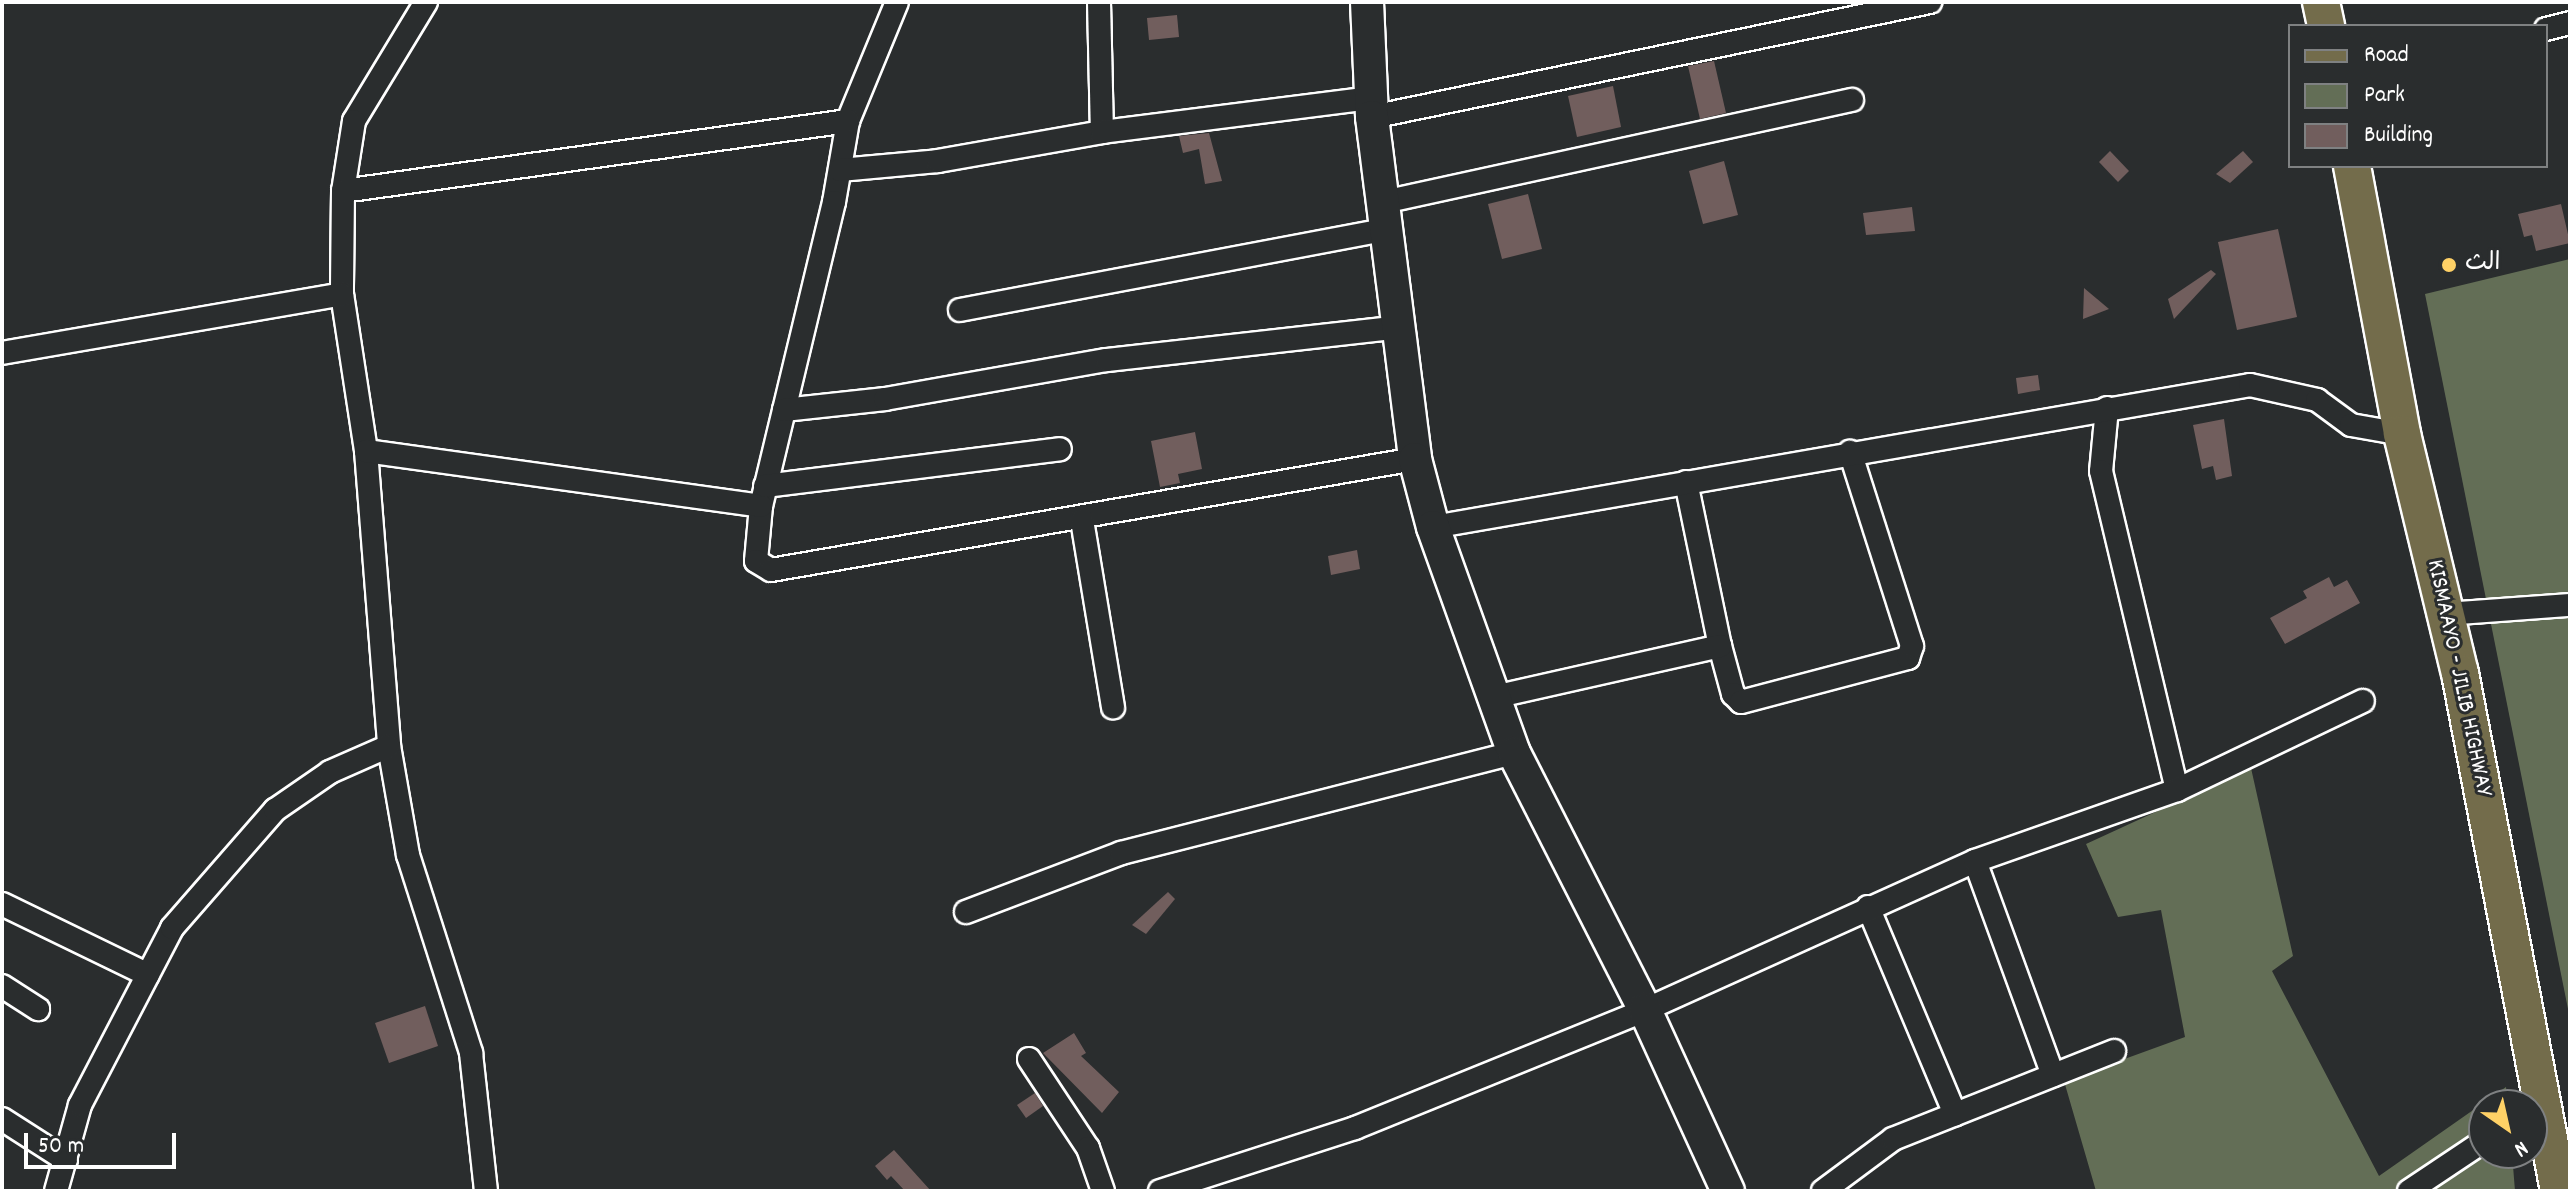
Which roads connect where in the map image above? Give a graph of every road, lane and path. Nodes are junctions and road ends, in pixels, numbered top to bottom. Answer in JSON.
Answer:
{"nodes":[{"id":1,"x":426,"y":2,"type":"edge"},
{"id":2,"x":897,"y":2,"type":"edge"},
{"id":3,"x":1099,"y":2,"type":"edge"},
{"id":4,"x":1367,"y":2,"type":"edge"},
{"id":5,"x":1930,"y":2,"type":"edge"},
{"id":6,"x":2321,"y":2,"type":"edge"},
{"id":7,"x":2570,"y":23,"type":"edge"},
{"id":8,"x":2326,"y":24,"type":"edge"},
{"id":9,"x":2548,"y":28,"type":"edge"},
{"id":10,"x":1852,"y":100,"type":"dead end"},
{"id":11,"x":1372,"y":108,"type":"junction"},
{"id":12,"x":848,"y":121,"type":"junction"},
{"id":13,"x":1102,"y":132,"type":"junction"},
{"id":14,"x":2352,"y":168,"type":"edge"},
{"id":15,"x":840,"y":170,"type":"junction"},
{"id":16,"x":343,"y":191,"type":"junction"},
{"id":17,"x":1386,"y":216,"type":"junction"},
{"id":18,"x":342,"y":294,"type":"junction"},
{"id":19,"x":960,"y":310,"type":"dead end"},
{"id":20,"x":1401,"y":327,"type":"junction"},
{"id":21,"x":2,"y":353,"type":"edge"},
{"id":22,"x":2107,"y":408,"type":"junction"},
{"id":23,"x":784,"y":410,"type":"junction"},
{"id":24,"x":2402,"y":434,"type":"junction"},
{"id":25,"x":1060,"y":449,"type":"dead end"},
{"id":26,"x":366,"y":451,"type":"junction"},
{"id":27,"x":1850,"y":452,"type":"junction"},
{"id":28,"x":1415,"y":459,"type":"junction"},
{"id":29,"x":1686,"y":482,"type":"junction"},
{"id":30,"x":763,"y":496,"type":"junction"},
{"id":31,"x":1082,"y":520,"type":"junction"},
{"id":32,"x":1433,"y":527,"type":"junction"},
{"id":33,"x":2570,"y":605,"type":"edge"},
{"id":34,"x":2446,"y":614,"type":"junction"},
{"id":35,"x":1720,"y":646,"type":"junction"},
{"id":36,"x":1494,"y":697,"type":"junction"},
{"id":37,"x":2363,"y":701,"type":"dead end"},
{"id":38,"x":1113,"y":707,"type":"dead end"},
{"id":39,"x":389,"y":746,"type":"junction"},
{"id":40,"x":1514,"y":753,"type":"junction"},
{"id":41,"x":2177,"y":790,"type":"junction"},
{"id":42,"x":1975,"y":861,"type":"junction"},
{"id":43,"x":2,"y":904,"type":"edge"},
{"id":44,"x":1868,"y":907,"type":"junction"},
{"id":45,"x":966,"y":912,"type":"dead end"},
{"id":46,"x":148,"y":975,"type":"junction"},
{"id":47,"x":2,"y":986,"type":"edge"},
{"id":48,"x":38,"y":1009,"type":"dead end"},
{"id":49,"x":1645,"y":1010,"type":"junction"},
{"id":50,"x":2114,"y":1051,"type":"dead end"},
{"id":51,"x":1029,"y":1059,"type":"dead end"},
{"id":52,"x":2053,"y":1075,"type":"junction"},
{"id":53,"x":2534,"y":1089,"type":"edge"},
{"id":54,"x":1955,"y":1114,"type":"junction"},
{"id":55,"x":2,"y":1119,"type":"edge"},
{"id":56,"x":2548,"y":1150,"type":"edge"},
{"id":57,"x":2468,"y":1152,"type":"edge"},
{"id":58,"x":66,"y":1160,"type":"junction"},
{"id":59,"x":56,"y":1191,"type":"edge"},
{"id":60,"x":486,"y":1191,"type":"edge"},
{"id":61,"x":1103,"y":1191,"type":"edge"},
{"id":62,"x":1160,"y":1191,"type":"edge"},
{"id":63,"x":1728,"y":1191,"type":"edge"},
{"id":64,"x":1823,"y":1191,"type":"edge"},
{"id":65,"x":2409,"y":1191,"type":"edge"},
{"id":66,"x":2559,"y":1191,"type":"edge"}],
"edges":[{"from":1,"to":16,"type":"street"},
{"from":2,"to":12,"type":"street"},
{"from":3,"to":13,"type":"street"},
{"from":4,"to":11,"type":"street"},
{"from":5,"to":11,"type":"street"},
{"from":6,"to":8,"type":"main road"},
{"from":7,"to":9,"type":"street"},
{"from":10,"to":17,"type":"street"},
{"from":11,"to":13,"type":"street"},
{"from":11,"to":17,"type":"street"},
{"from":12,"to":15,"type":"street"},
{"from":12,"to":16,"type":"street"},
{"from":13,"to":15,"type":"street"},
{"from":14,"to":24,"type":"main road","name":"KISMAAYO - JILIB HIGHWAY"},
{"from":15,"to":23,"type":"street"},
{"from":16,"to":18,"type":"street"},
{"from":17,"to":19,"type":"street"},
{"from":17,"to":20,"type":"street"},
{"from":18,"to":21,"type":"street"},
{"from":18,"to":26,"type":"street"},
{"from":20,"to":23,"type":"street"},
{"from":20,"to":28,"type":"street"},
{"from":22,"to":24,"type":"street"},
{"from":22,"to":27,"type":"street"},
{"from":22,"to":41,"type":"street"},
{"from":23,"to":30,"type":"street"},
{"from":24,"to":34,"type":"main road","name":"KISMAAYO - JILIB HIGHWAY"},
{"from":25,"to":30,"type":"street"},
{"from":26,"to":30,"type":"street"},
{"from":26,"to":39,"type":"street"},
{"from":27,"to":29,"type":"street"},
{"from":27,"to":35,"type":"street"},
{"from":28,"to":31,"type":"street"},
{"from":28,"to":32,"type":"street"},
{"from":29,"to":32,"type":"street"},
{"from":29,"to":35,"type":"street"},
{"from":30,"to":31,"type":"street"},
{"from":31,"to":38,"type":"street"},
{"from":32,"to":36,"type":"street"},
{"from":33,"to":34,"type":"street"},
{"from":34,"to":53,"type":"main road","name":"KISMAAYO - JILIB HIGHWAY"},
{"from":35,"to":36,"type":"street"},
{"from":36,"to":40,"type":"street"},
{"from":37,"to":41,"type":"street"},
{"from":39,"to":46,"type":"street"},
{"from":39,"to":60,"type":"street"},
{"from":40,"to":45,"type":"street"},
{"from":40,"to":49,"type":"street"},
{"from":41,"to":42,"type":"street"},
{"from":42,"to":44,"type":"street"},
{"from":42,"to":52,"type":"street"},
{"from":43,"to":46,"type":"street"},
{"from":44,"to":49,"type":"street"},
{"from":44,"to":54,"type":"street"},
{"from":46,"to":58,"type":"street"},
{"from":47,"to":48,"type":"street"},
{"from":49,"to":62,"type":"street"},
{"from":49,"to":63,"type":"street"},
{"from":50,"to":52,"type":"street"},
{"from":51,"to":61,"type":"street"},
{"from":52,"to":54,"type":"street"},
{"from":54,"to":64,"type":"street"},
{"from":55,"to":58,"type":"street"},
{"from":56,"to":66,"type":"main road","name":"KISMAAYO - JILIB HIGHWAY"},
{"from":57,"to":65,"type":"street"},
{"from":58,"to":59,"type":"street"}]}
